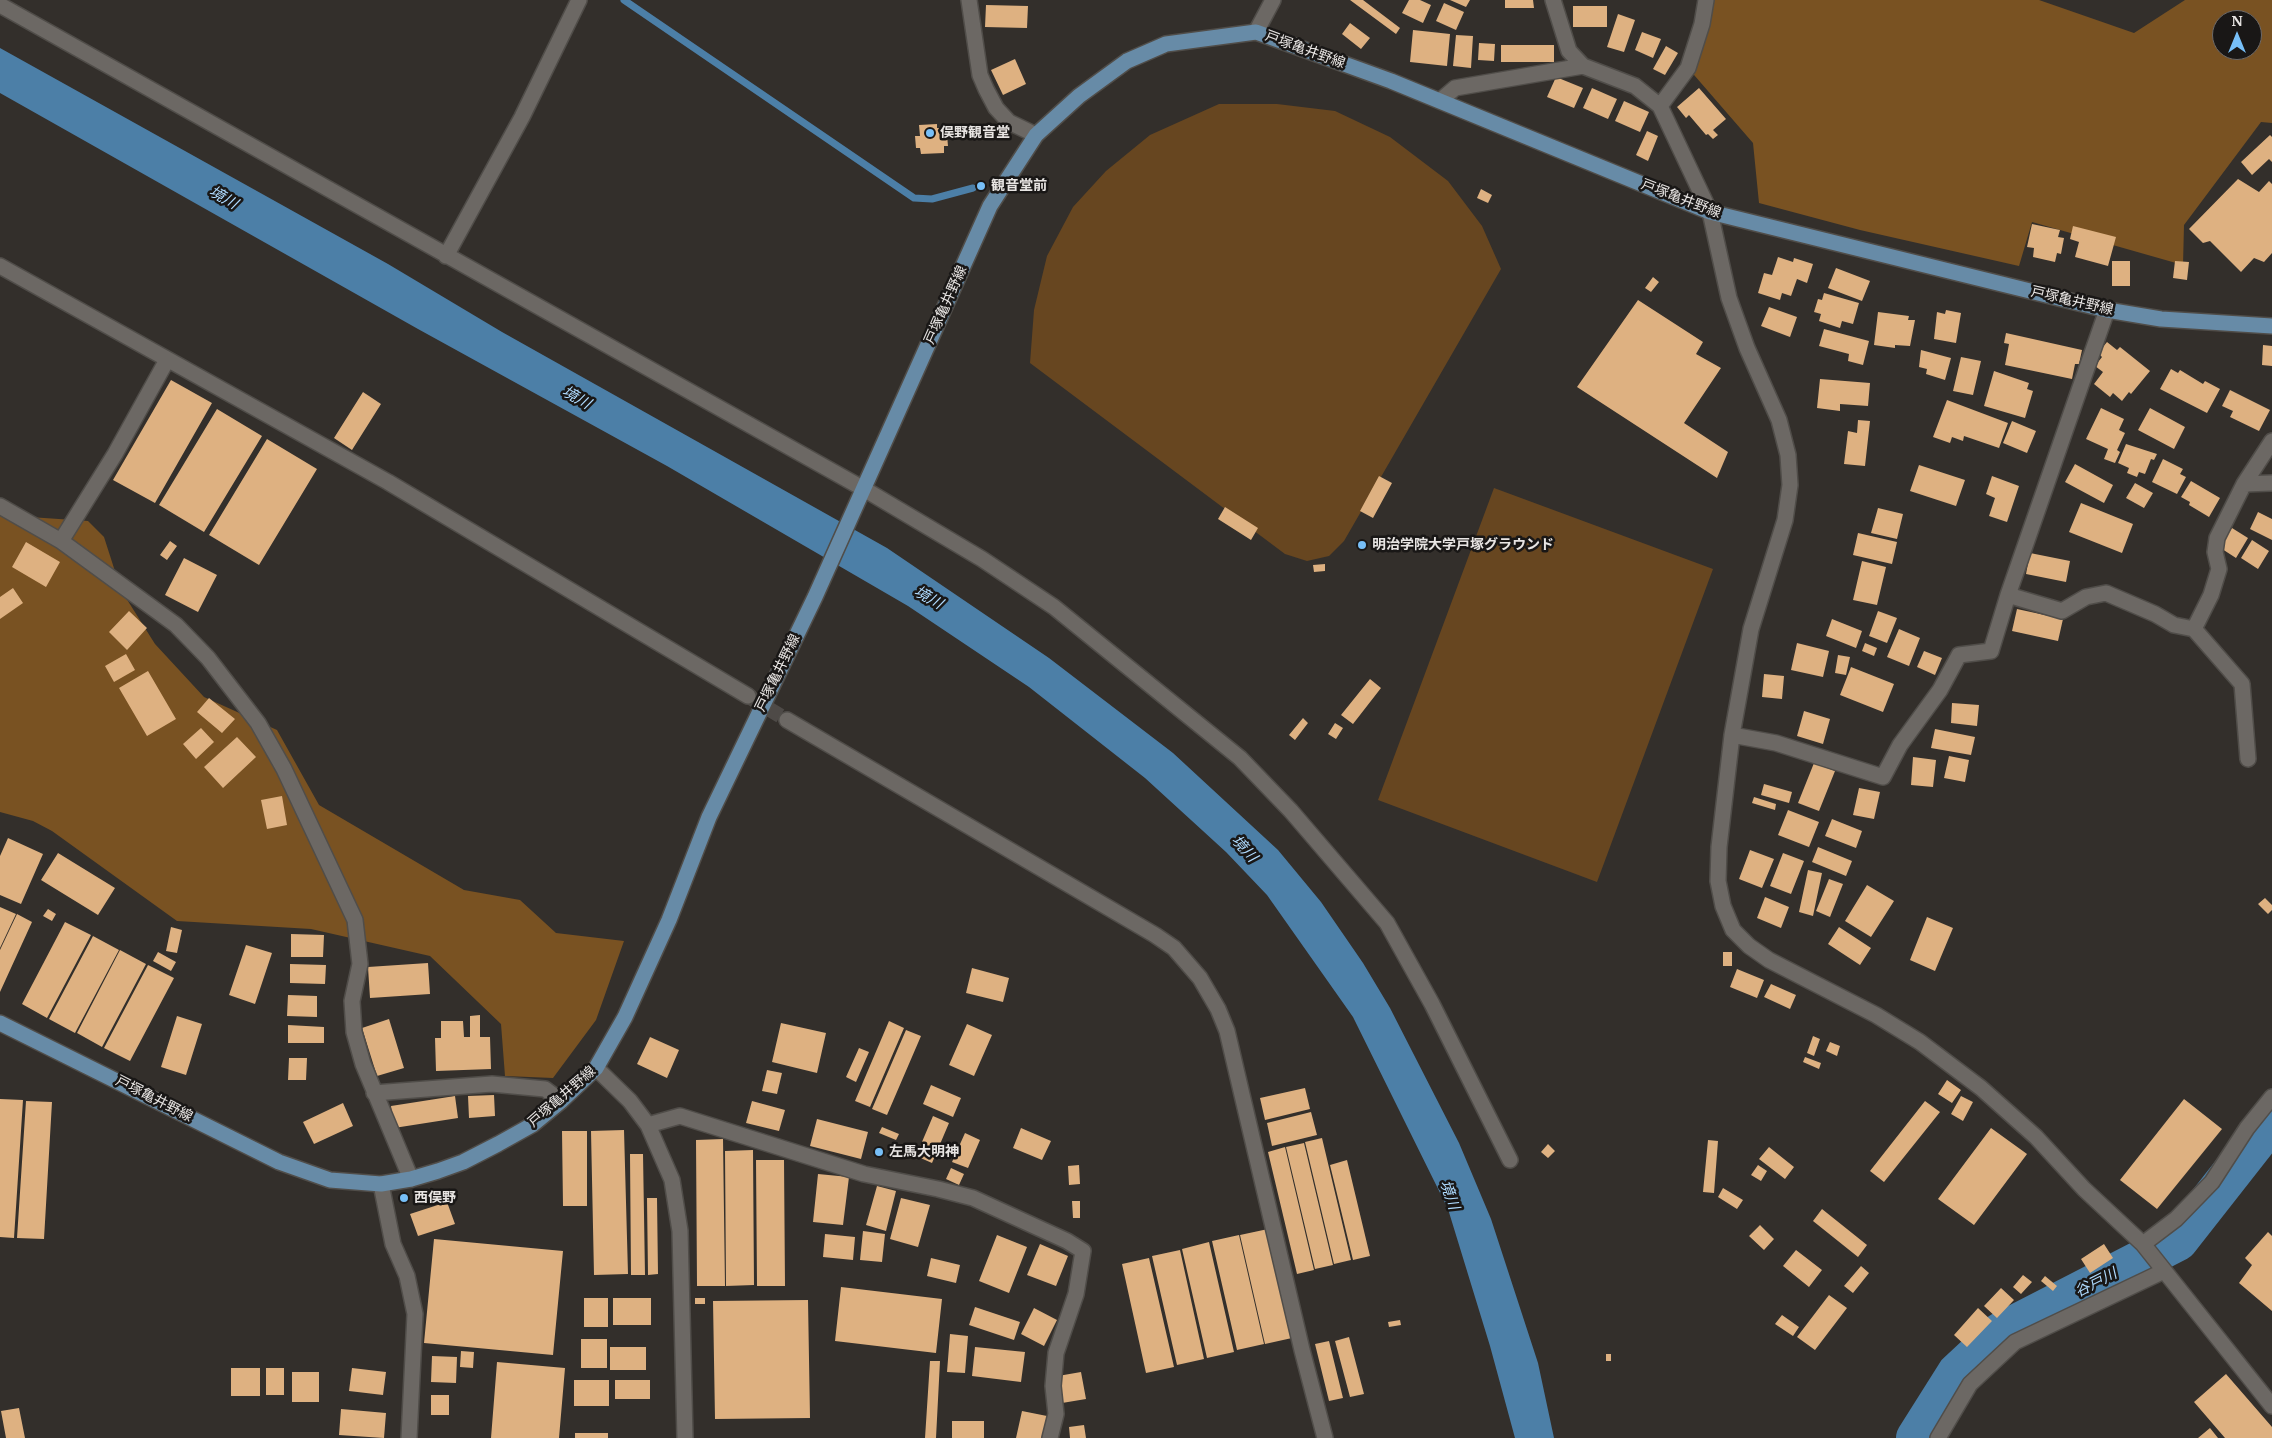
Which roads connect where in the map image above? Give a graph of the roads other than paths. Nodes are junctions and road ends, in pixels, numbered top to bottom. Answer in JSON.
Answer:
{"nodes":[{"id":1,"x":579,"y":0,"type":"edge"},
{"id":2,"x":969,"y":0,"type":"edge"},
{"id":3,"x":1273,"y":0,"type":"edge"},
{"id":4,"x":1553,"y":0,"type":"edge"},
{"id":5,"x":1706,"y":0,"type":"edge"},
{"id":6,"x":0,"y":5,"type":"edge"},
{"id":7,"x":1256,"y":32,"type":"junction"},
{"id":8,"x":1584,"y":66,"type":"junction"},
{"id":9,"x":1441,"y":100,"type":"junction"},
{"id":10,"x":1660,"y":106,"type":"junction"},
{"id":11,"x":1036,"y":135,"type":"junction"},
{"id":12,"x":1710,"y":212,"type":"junction"},
{"id":13,"x":446,"y":256,"type":"junction"},
{"id":14,"x":0,"y":266,"type":"edge"},
{"id":15,"x":2108,"y":310,"type":"junction"},
{"id":16,"x":2272,"y":326,"type":"edge"},
{"id":17,"x":167,"y":360,"type":"junction"},
{"id":18,"x":2272,"y":441,"type":"edge"},
{"id":19,"x":2272,"y":483,"type":"edge"},
{"id":20,"x":2244,"y":484,"type":"junction"},
{"id":21,"x":862,"y":494,"type":"junction"},
{"id":22,"x":0,"y":506,"type":"edge"},
{"id":23,"x":61,"y":541,"type":"junction"},
{"id":24,"x":2008,"y":595,"type":"junction"},
{"id":25,"x":2194,"y":629,"type":"junction"},
{"id":26,"x":748,"y":696,"type":"tunnel mouth"},
{"id":27,"x":787,"y":720,"type":"tunnel mouth"},
{"id":28,"x":1732,"y":735,"type":"junction"},
{"id":29,"x":2248,"y":759,"type":"dead end"},
{"id":30,"x":0,"y":1023,"type":"edge"},
{"id":31,"x":596,"y":1068,"type":"junction"},
{"id":32,"x":374,"y":1093,"type":"junction"},
{"id":33,"x":2272,"y":1097,"type":"edge"},
{"id":34,"x":561,"y":1101,"type":"junction"},
{"id":35,"x":648,"y":1124,"type":"junction"},
{"id":36,"x":1510,"y":1160,"type":"dead end"},
{"id":37,"x":411,"y":1179,"type":"junction"},
{"id":38,"x":381,"y":1184,"type":"junction"},
{"id":39,"x":2143,"y":1244,"type":"junction"},
{"id":40,"x":2160,"y":1266,"type":"junction"},
{"id":41,"x":2272,"y":1406,"type":"edge"},
{"id":42,"x":409,"y":1438,"type":"edge"},
{"id":43,"x":685,"y":1438,"type":"edge"},
{"id":44,"x":1050,"y":1438,"type":"edge"},
{"id":45,"x":1325,"y":1438,"type":"edge"},
{"id":46,"x":1938,"y":1438,"type":"edge"}],
"edges":[{"from":1,"to":13,"type":"street"},
{"from":2,"to":11,"type":"street"},
{"from":3,"to":7,"type":"street"},
{"from":4,"to":8,"type":"street"},
{"from":5,"to":10,"type":"street"},
{"from":6,"to":13,"type":"street"},
{"from":7,"to":9,"type":"main road","name":"戸塚亀井野線"},
{"from":7,"to":11,"type":"main road","name":"戸塚亀井野線"},
{"from":8,"to":9,"type":"street"},
{"from":8,"to":10,"type":"street"},
{"from":9,"to":12,"type":"main road","name":"戸塚亀井野線"},
{"from":10,"to":12,"type":"street"},
{"from":11,"to":21,"type":"main road","name":"戸塚亀井野線"},
{"from":12,"to":15,"type":"main road","name":"戸塚亀井野線"},
{"from":12,"to":28,"type":"street"},
{"from":13,"to":21,"type":"street"},
{"from":14,"to":17,"type":"street"},
{"from":15,"to":16,"type":"main road","name":"戸塚亀井野線"},
{"from":15,"to":24,"type":"street"},
{"from":17,"to":23,"type":"street"},
{"from":17,"to":26,"type":"street"},
{"from":18,"to":20,"type":"street"},
{"from":19,"to":20,"type":"street"},
{"from":20,"to":25,"type":"street"},
{"from":21,"to":31,"type":"main road","name":"戸塚亀井野線"},
{"from":21,"to":36,"type":"street"},
{"from":22,"to":23,"type":"street"},
{"from":23,"to":32,"type":"street"},
{"from":24,"to":25,"type":"street"},
{"from":24,"to":28,"type":"street"},
{"from":25,"to":29,"type":"street"},
{"from":27,"to":45,"type":"street"},
{"from":28,"to":39,"type":"street"},
{"from":30,"to":38,"type":"main road","name":"戸塚亀井野線"},
{"from":31,"to":34,"type":"main road","name":"戸塚亀井野線"},
{"from":31,"to":35,"type":"street"},
{"from":32,"to":34,"type":"street"},
{"from":32,"to":37,"type":"street"},
{"from":33,"to":39,"type":"street"},
{"from":34,"to":37,"type":"main road","name":"戸塚亀井野線"},
{"from":35,"to":43,"type":"street"},
{"from":35,"to":44,"type":"street"},
{"from":37,"to":38,"type":"main road","name":"戸塚亀井野線"},
{"from":38,"to":42,"type":"street"},
{"from":39,"to":40,"type":"street"},
{"from":40,"to":41,"type":"street"},
{"from":40,"to":46,"type":"street"}]}
